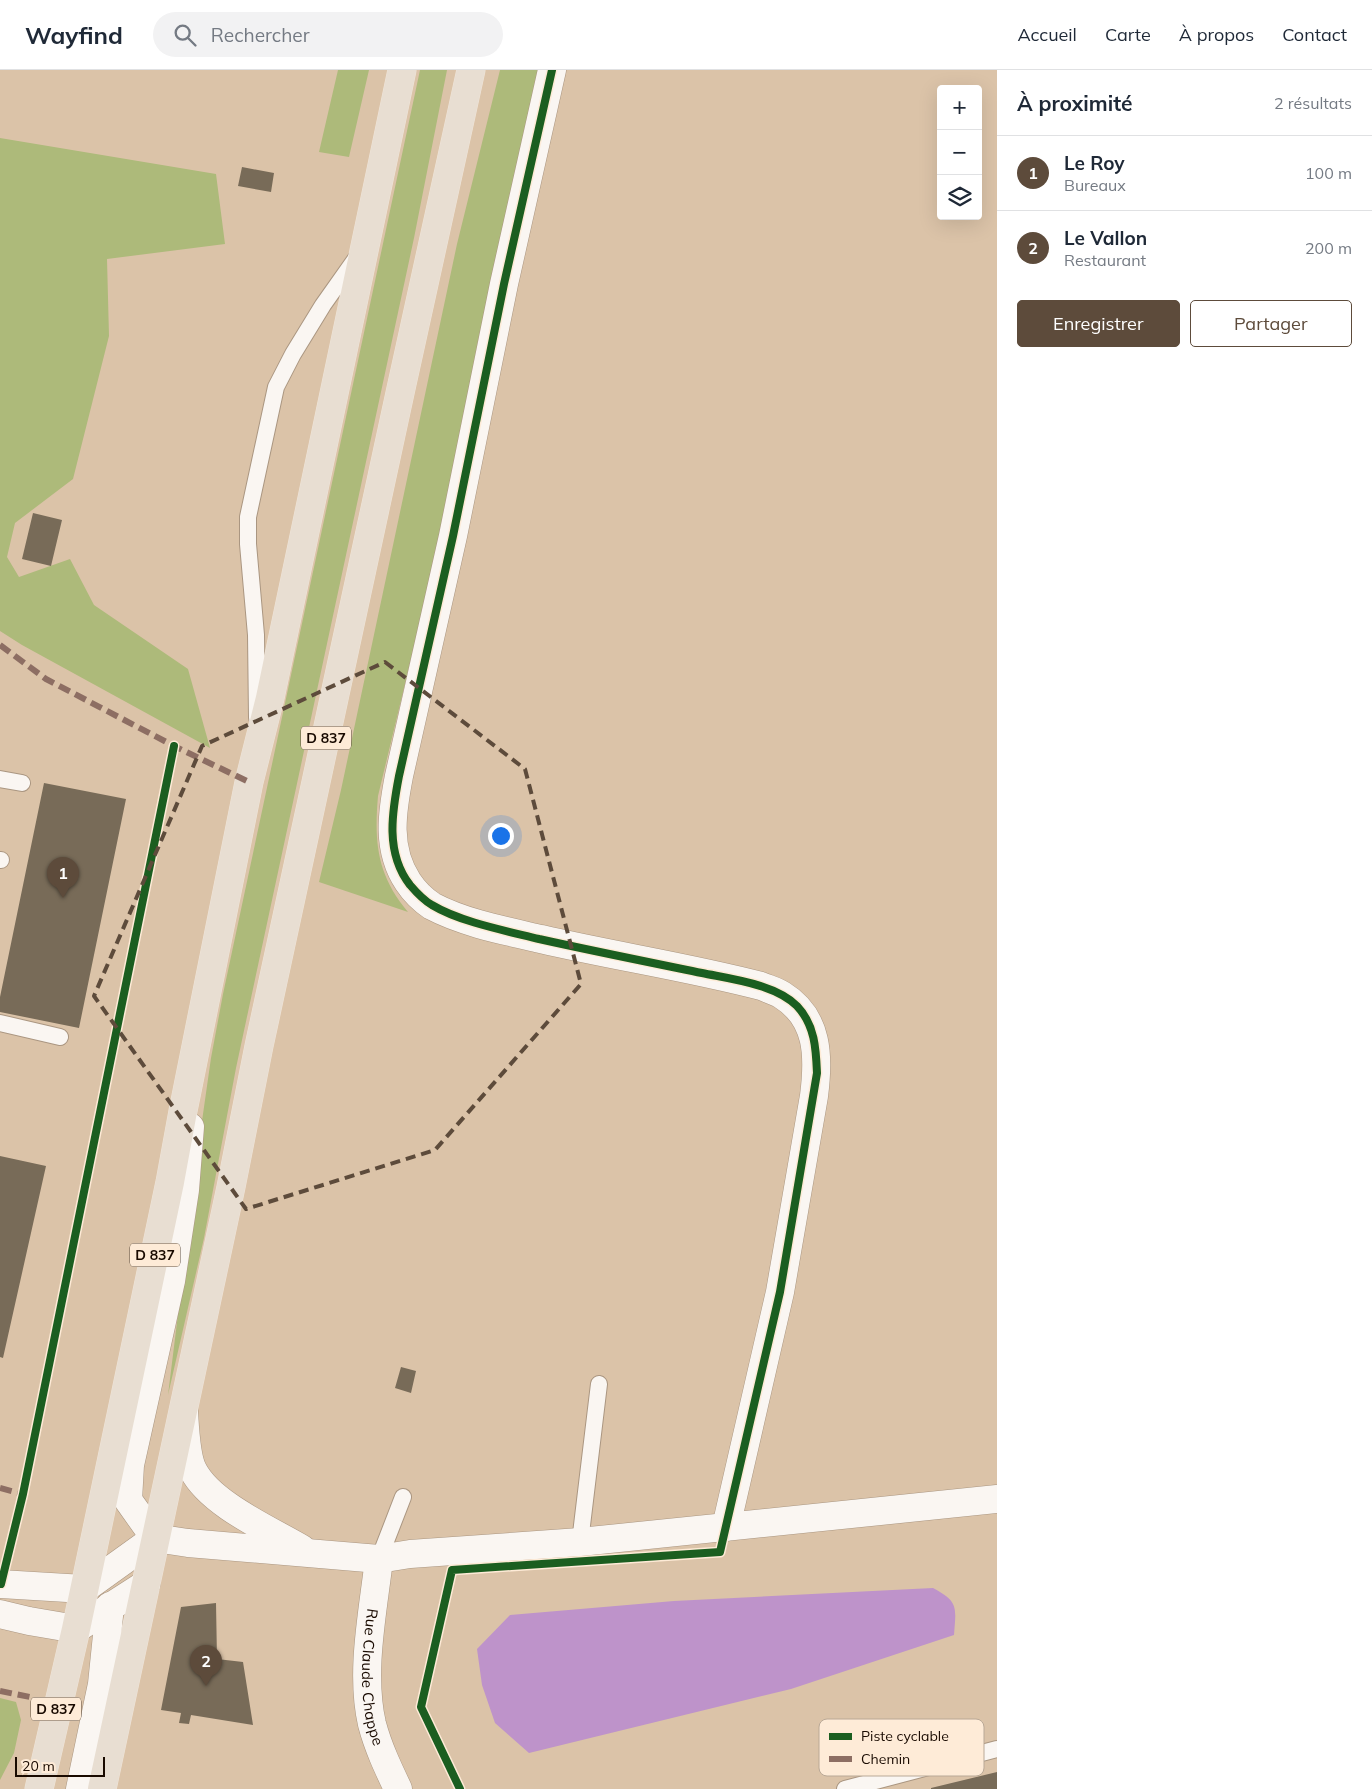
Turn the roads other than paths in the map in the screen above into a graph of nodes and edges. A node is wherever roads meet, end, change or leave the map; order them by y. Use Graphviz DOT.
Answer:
graph roads {
  1 [pos="402,70"];
  2 [pos="471,70"];
  3 [pos="552,70"];
  4 [pos="366,245"];
  5 [pos="257,752"];
  6 [pos="0,779"];
  7 [pos="22,783"];
  8 [pos="0,1023"];
  9 [pos="60,1037"];
  10 [pos="196,1048"];
  11 [pos="599,1384"];
  12 [pos="183,1406"];
  13 [pos="403,1497"];
  14 [pos="997,1499"];
  15 [pos="726,1527"];
  16 [pos="155,1538"];
  17 [pos="580,1542"];
  18 [pos="310,1553"];
  19 [pos="379,1559"];
  20 [pos="1,1584"];
  21 [pos="146,1584"];
  22 [pos="84,1589"];
  23 [pos="110,1606"];
  24 [pos="0,1614"];
  25 [pos="76,1628"];
  26 [pos="997,1749"];
  27 [pos="984,1752"];
  28 [pos="894,1776"];
  29 [pos="38,1789"];
  30 [pos="80,1789"];
  31 [pos="102,1789"];
  32 [pos="398,1789"];
  33 [pos="845,1789"];
  1 -- 4 [label="main road, D 837"];
  2 -- 12 [label="main road, D 837"];
  3 -- 15 [label="street"];
  4 -- 5 [label="main road, D 837"];
  4 -- 5 [label="lane"];
  5 -- 10 [label="main road, D 837"];
  6 -- 7 [label="lane"];
  8 -- 9 [label="lane"];
  10 -- 16 [label="street"];
  10 -- 22 [label="main road, D 837"];
  11 -- 17 [label="lane"];
  12 -- 16 [label="main road, D 837"];
  12 -- 18 [label="street"];
  13 -- 19 [label="lane"];
  14 -- 15 [label="street"];
  15 -- 17 [label="street"];
  16 -- 18 [label="street"];
  16 -- 21 [label="main road, D 837"];
  16 -- 22 [label="street"];
  17 -- 19 [label="street"];
  18 -- 19 [label="street"];
  19 -- 32 [label="street, Rue Claude Chappe"];
  20 -- 22 [label="street"];
  21 -- 23 [label="street"];
  21 -- 31 [label="main road, D 837"];
  22 -- 23 [label="street"];
  22 -- 25 [label="main road, D 837"];
  23 -- 25 [label="street"];
  23 -- 30 [label="street"];
  24 -- 25 [label="street"];
  25 -- 29 [label="main road, D 837"];
  26 -- 27 [label="lane"];
  28 -- 33 [label="lane"];
}
